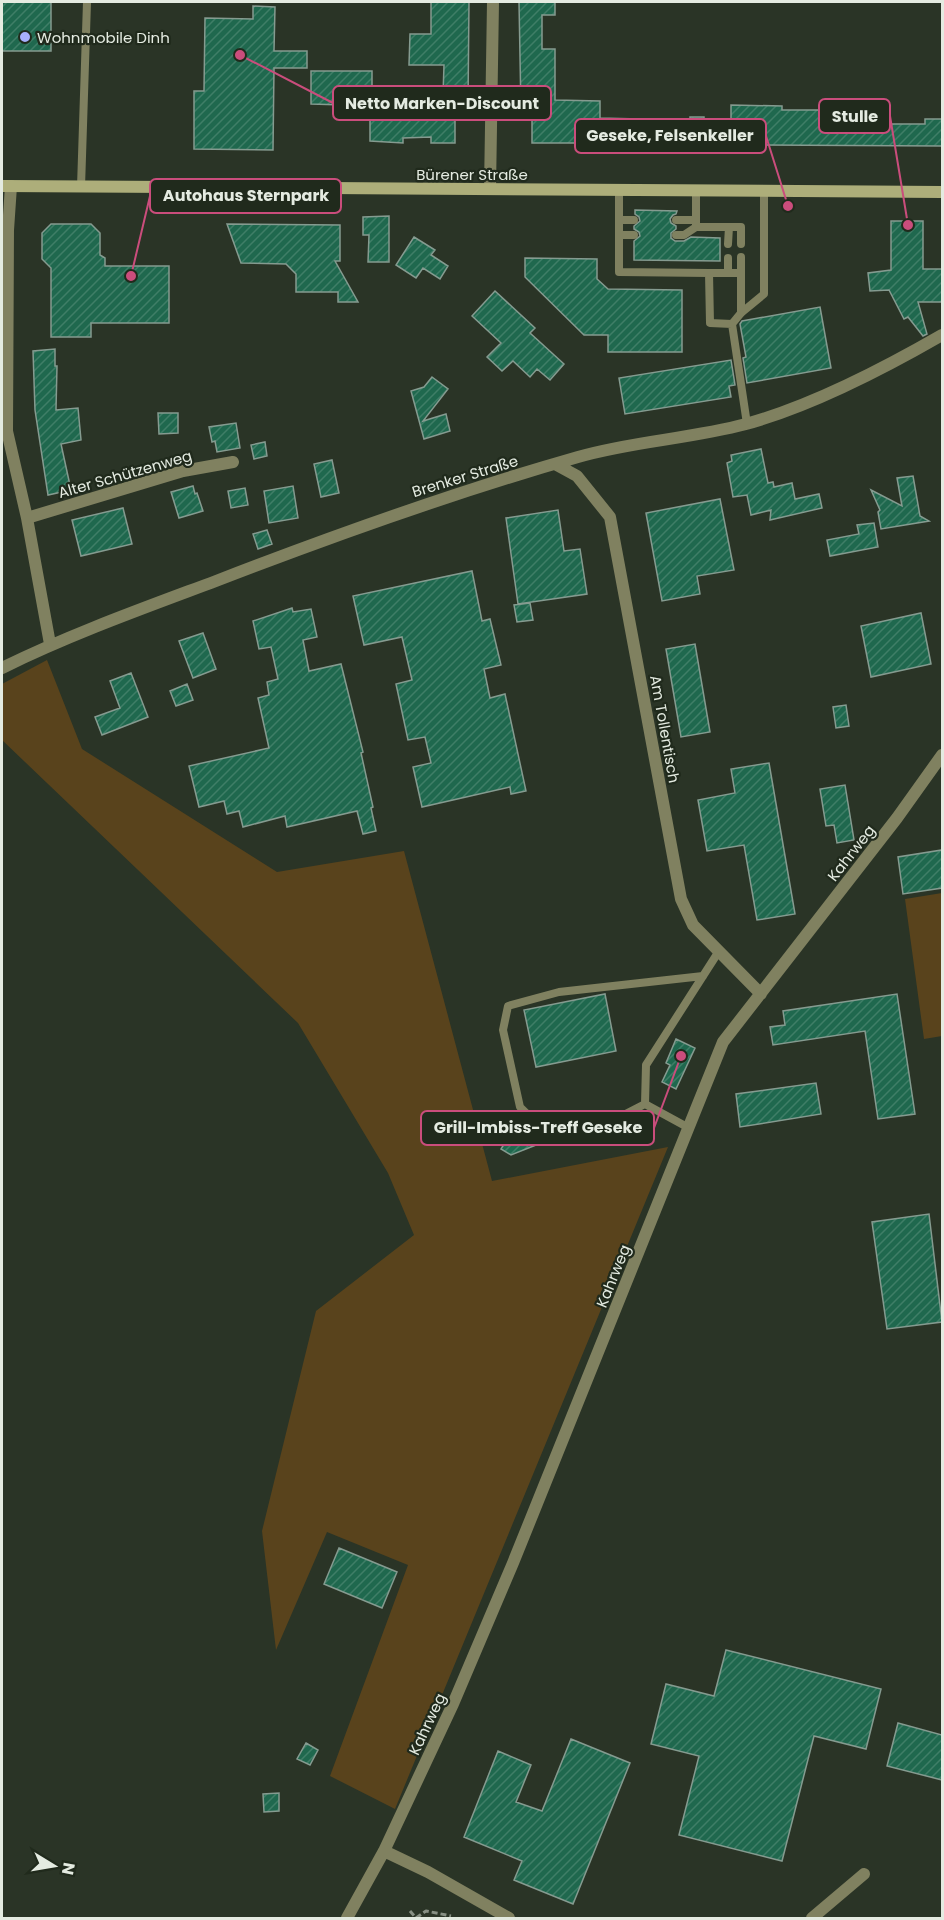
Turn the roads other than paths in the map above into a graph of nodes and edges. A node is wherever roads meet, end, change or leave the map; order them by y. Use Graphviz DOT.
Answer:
graph roads {
  1 [pos="87,2"];
  2 [pos="493,2"];
  3 [pos="6,186"];
  4 [pos="81,187"];
  5 [pos="490,189"];
  6 [pos="619,190"];
  7 [pos="696,190"];
  8 [pos="764,192"];
  9 [pos="942,192"];
  10 [pos="619,220"];
  11 [pos="634,220"];
  12 [pos="676,220"];
  13 [pos="696,223"];
  14 [pos="729,227"];
  15 [pos="619,235"];
  16 [pos="634,235"];
  17 [pos="676,235"];
  18 [pos="728,244"];
  19 [pos="741,244"];
  20 [pos="728,258"];
  21 [pos="741,258"];
  22 [pos="709,273"];
  23 [pos="728,273"];
  24 [pos="741,273"];
  25 [pos="741,313"];
  26 [pos="732,324"];
  27 [pos="942,335"];
  28 [pos="747,424"];
  29 [pos="233,462"];
  30 [pos="555,464"];
  31 [pos="27,518"];
  32 [pos="50,644"];
  33 [pos="2,668"];
  34 [pos="942,755"];
  35 [pos="719,951"];
  36 [pos="703,976"];
  37 [pos="761,994"];
  38 [pos="645,1104"];
  39 [pos="689,1128"];
  40 [pos="384,1851"];
  41 [pos="864,1874"];
  42 [pos="347,1918"];
  43 [pos="509,1918"];
  44 [pos="812,1918"];
  1 -- 4 [label="lane"];
  2 -- 5 [label="street"];
  3 -- 4 [label="main road, Bürener Straße"];
  3 -- 31 [label="street"];
  4 -- 5 [label="main road, Bürener Straße"];
  5 -- 6 [label="main road, Bürener Straße"];
  6 -- 7 [label="main road, Bürener Straße"];
  6 -- 10 [label="lane"];
  7 -- 8 [label="main road, Bürener Straße"];
  7 -- 13 [label="lane"];
  8 -- 9 [label="main road, Bürener Straße"];
  8 -- 25 [label="lane"];
  10 -- 11 [label="lane"];
  10 -- 15 [label="lane"];
  12 -- 13 [label="lane"];
  13 -- 14 [label="lane"];
  13 -- 17 [label="lane"];
  14 -- 18 [label="lane"];
  14 -- 19 [label="lane"];
  15 -- 16 [label="lane"];
  15 -- 22 [label="lane"];
  20 -- 23 [label="lane"];
  21 -- 24 [label="lane"];
  22 -- 23 [label="lane"];
  22 -- 26 [label="lane"];
  23 -- 24 [label="lane"];
  24 -- 25 [label="lane"];
  25 -- 26 [label="lane"];
  26 -- 28 [label="lane"];
  27 -- 28 [label="street, Brenker Straße"];
  28 -- 30 [label="street, Brenker Straße"];
  29 -- 31 [label="street, Alter Schützenweg"];
  30 -- 32 [label="street, Brenker Straße"];
  30 -- 35 [label="street, Am Tollentisch"];
  31 -- 32 [label="street"];
  32 -- 33 [label="street, Brenker Straße"];
  34 -- 37 [label="street, Kahrweg"];
  35 -- 36 [label="lane"];
  35 -- 37 [label="street, Am Tollentisch"];
  36 -- 38 [label="lane"];
  36 -- 38 [label="lane"];
  37 -- 39 [label="street, Kahrweg"];
  38 -- 39 [label="lane"];
  39 -- 40 [label="street, Kahrweg"];
  40 -- 42 [label="street, Kahrweg"];
  40 -- 43 [label="street"];
  41 -- 44 [label="street"];
}
